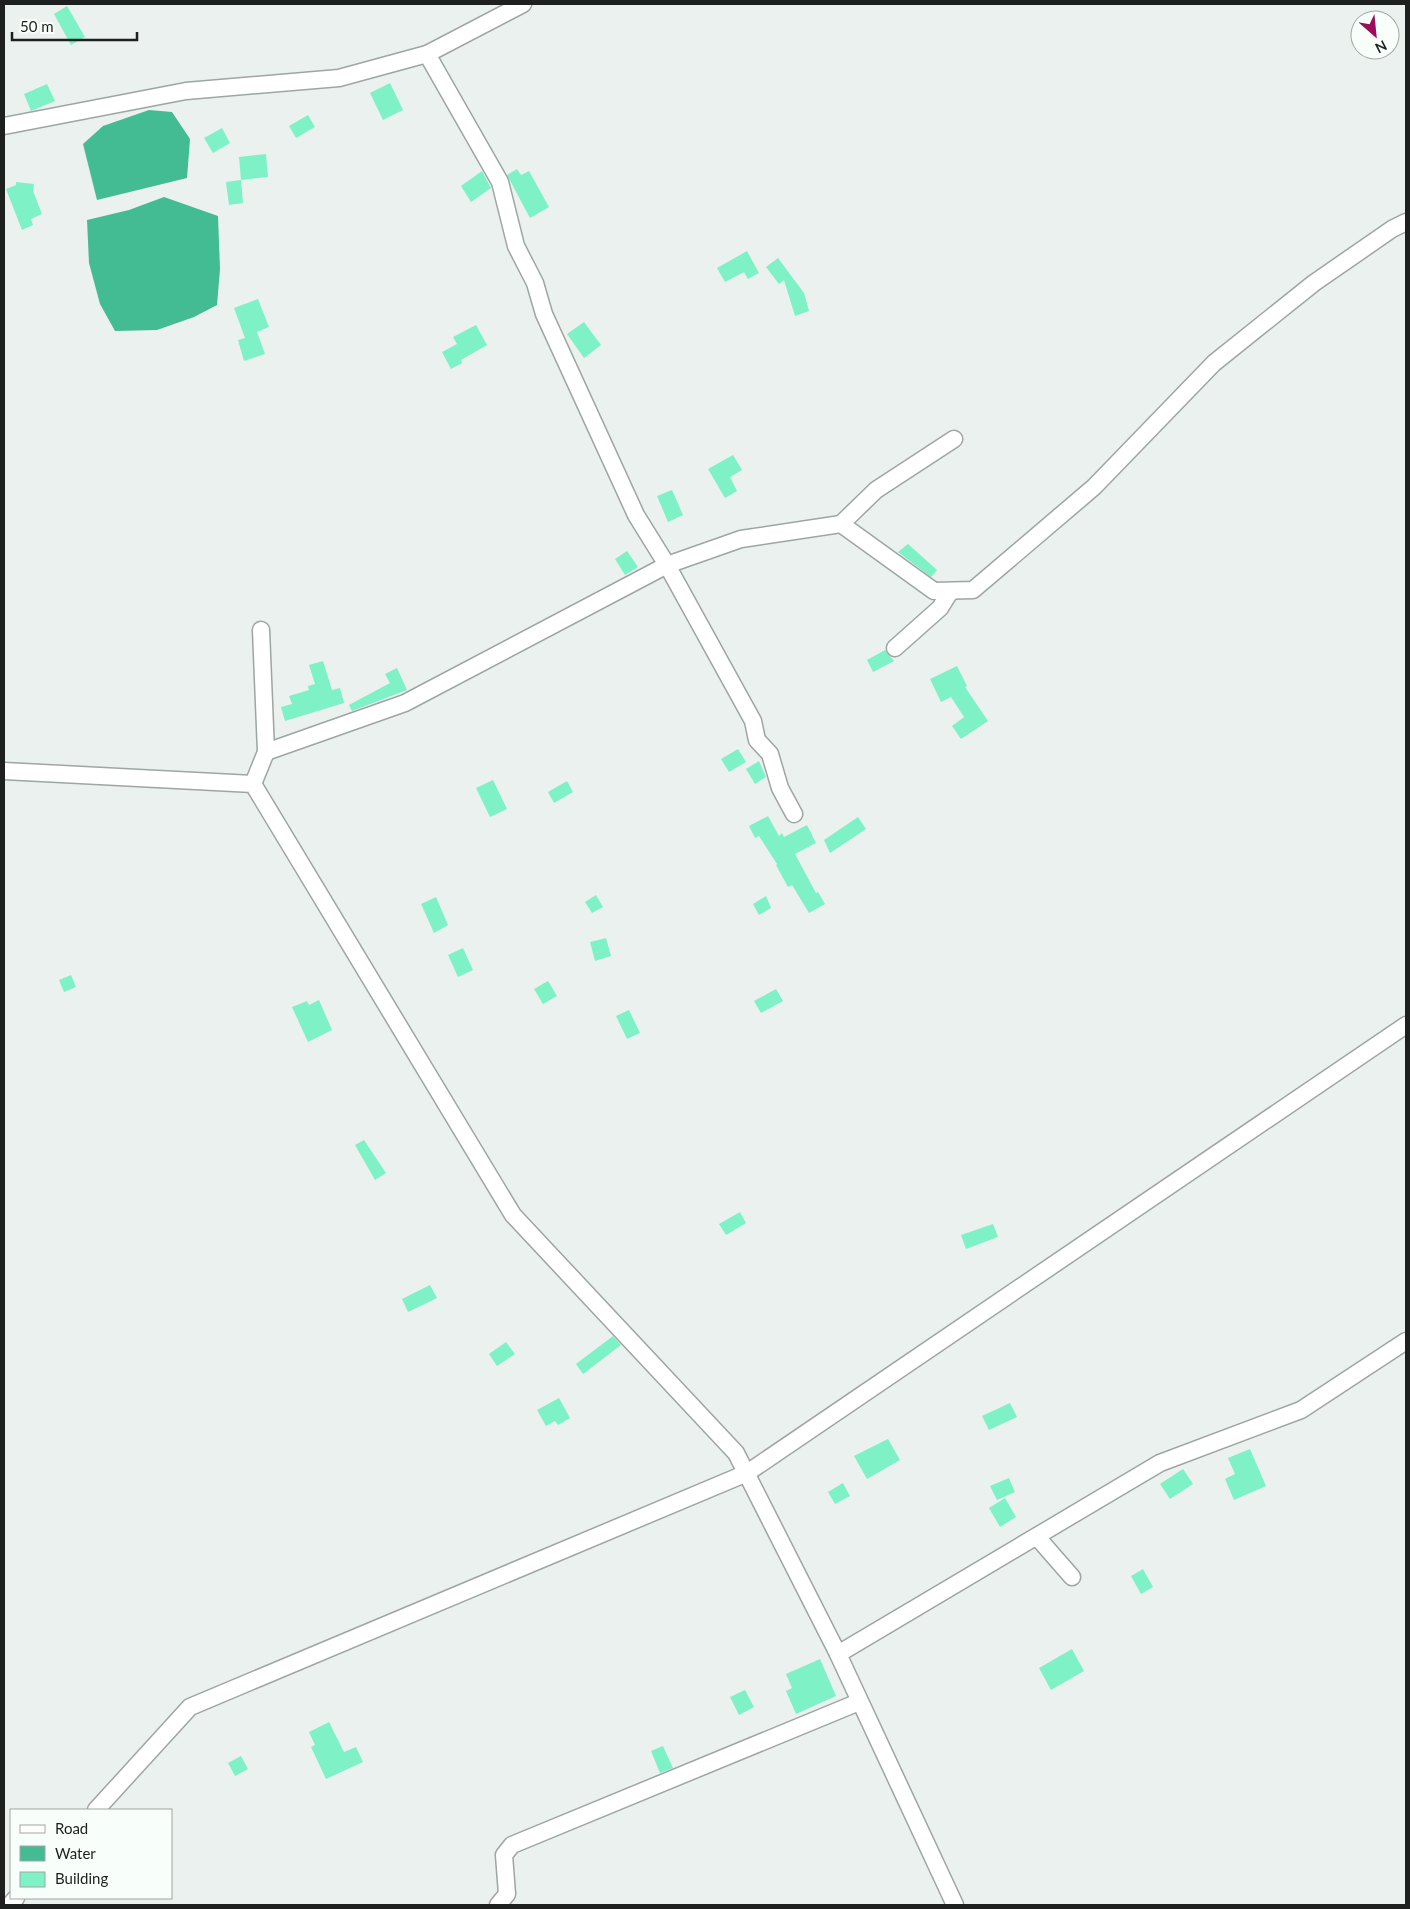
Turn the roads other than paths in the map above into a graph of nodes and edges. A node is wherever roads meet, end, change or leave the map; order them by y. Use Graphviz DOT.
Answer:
graph roads {
  1 [pos="523,4"];
  2 [pos="427,54"];
  3 [pos="4,126"];
  4 [pos="1406,222"];
  5 [pos="954,439"];
  6 [pos="841,524"];
  7 [pos="666,565"];
  8 [pos="950,592"];
  9 [pos="261,630"];
  10 [pos="895,648"];
  11 [pos="266,752"];
  12 [pos="4,771"];
  13 [pos="253,784"];
  14 [pos="794,814"];
  15 [pos="1406,1025"];
  16 [pos="1406,1341"];
  17 [pos="747,1473"];
  18 [pos="1037,1536"];
  19 [pos="1072,1577"];
  20 [pos="838,1654"];
  21 [pos="859,1702"];
  22 [pos="97,1809"];
  23 [pos="498,1905"];
  24 [pos="955,1905"];
  1 -- 2 [label="street"];
  2 -- 3 [label="street"];
  2 -- 7 [label="street"];
  4 -- 8 [label="street"];
  5 -- 6 [label="street"];
  6 -- 7 [label="street"];
  6 -- 8 [label="street"];
  7 -- 11 [label="street"];
  7 -- 14 [label="street"];
  8 -- 10 [label="street"];
  9 -- 11 [label="street"];
  11 -- 13 [label="street"];
  12 -- 13 [label="street"];
  13 -- 17 [label="street"];
  15 -- 17 [label="street"];
  16 -- 18 [label="street"];
  17 -- 20 [label="street"];
  17 -- 22 [label="street"];
  18 -- 19 [label="street"];
  18 -- 20 [label="street"];
  20 -- 21 [label="street"];
  21 -- 23 [label="street"];
  21 -- 24 [label="street"];
}
